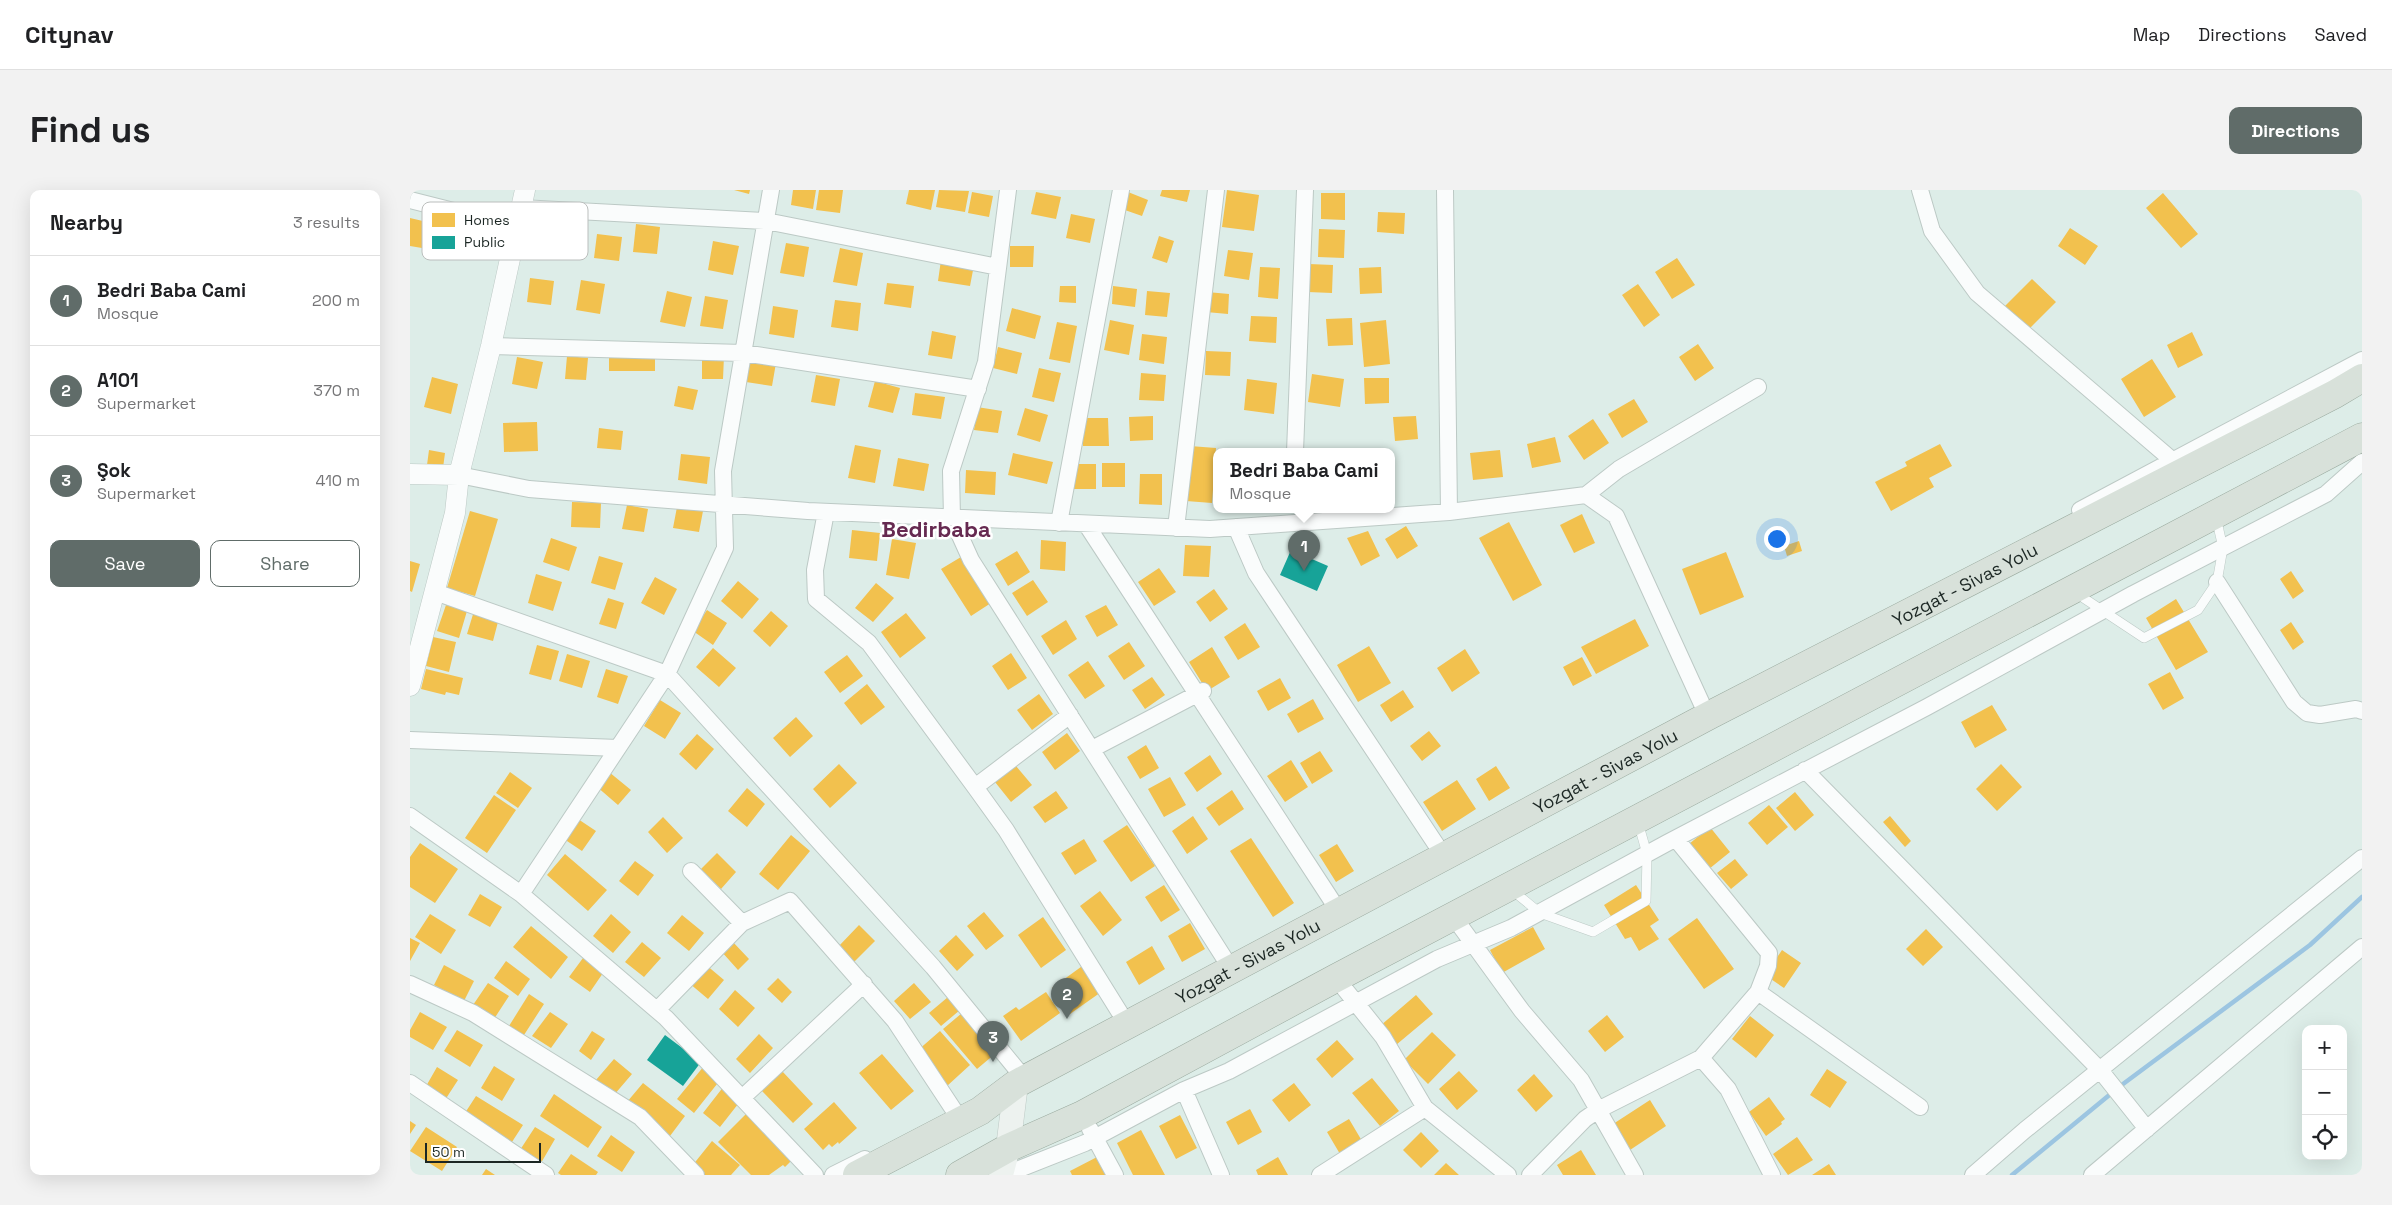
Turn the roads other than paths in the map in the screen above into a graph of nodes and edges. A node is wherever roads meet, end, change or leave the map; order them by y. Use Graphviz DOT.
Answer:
graph roads {
  1 [pos="771,190"];
  2 [pos="1008,190"];
  3 [pos="1121,190"];
  4 [pos="1216,190"];
  5 [pos="1305,190"];
  6 [pos="1445,190"];
  7 [pos="1920,190"];
  8 [pos="410,200"];
  9 [pos="438,202"];
  10 [pos="588,212"];
  11 [pos="766,221"];
  12 [pos="510,260"];
  13 [pos="998,267"];
  14 [pos="491,346"];
  15 [pos="743,352"];
  16 [pos="2362,360"];
  17 [pos="2362,378"];
  18 [pos="1758,387"];
  19 [pos="978,389"];
  20 [pos="2362,437"];
  21 [pos="1295,448"];
  22 [pos="2172,460"];
  23 [pos="2362,462"];
  24 [pos="410,474"];
  25 [pos="459,475"];
  26 [pos="1586,495"];
  27 [pos="725,505"];
  28 [pos="826,512"];
  29 [pos="1449,512"];
  30 [pos="2216,514"];
  31 [pos="1292,517"];
  32 [pos="952,518"];
  33 [pos="1059,522"];
  34 [pos="1086,524"];
  35 [pos="1236,527"];
  36 [pos="1176,528"];
  37 [pos="2223,548"];
  38 [pos="2217,582"];
  39 [pos="2072,590"];
  40 [pos="435,592"];
  41 [pos="2101,611"];
  42 [pos="667,674"];
  43 [pos="410,686"];
  44 [pos="1200,692"];
  45 [pos="2362,710"];
  46 [pos="1706,713"];
  47 [pos="1070,715"];
  48 [pos="410,740"];
  49 [pos="618,748"];
  50 [pos="1092,749"];
  51 [pos="1805,770"];
  52 [pos="975,788"];
  53 [pos="410,816"];
  54 [pos="1637,819"];
  55 [pos="1676,839"];
  56 [pos="1441,852"];
  57 [pos="1647,854"];
  58 [pos="2362,858"];
  59 [pos="692,871"];
  60 [pos="1508,887"];
  61 [pos="521,894"];
  62 [pos="1336,907"];
  63 [pos="1540,913"];
  64 [pos="1453,916"];
  65 [pos="742,923"];
  66 [pos="1473,944"];
  67 [pos="2362,947"];
  68 [pos="1228,964"];
  69 [pos="1336,978"];
  70 [pos="410,984"];
  71 [pos="864,984"];
  72 [pos="1758,992"];
  73 [pos="1356,1003"];
  74 [pos="657,1010"];
  75 [pos="1125,1021"];
  76 [pos="1700,1058"];
  77 [pos="2100,1070"];
  78 [pos="1020,1080"];
  79 [pos="410,1083"];
  80 [pos="1184,1090"];
  81 [pos="742,1098"];
  82 [pos="1920,1107"];
  83 [pos="1425,1108"];
  84 [pos="1598,1110"];
  85 [pos="958,1116"];
  86 [pos="2142,1123"];
  87 [pos="1088,1126"];
  88 [pos="1008,1148"];
  89 [pos="546,1175"];
  90 [pos="696,1175"];
  91 [pos="816,1175"];
  92 [pos="834,1175"];
  93 [pos="857,1175"];
  94 [pos="960,1175"];
  95 [pos="1003,1175"];
  96 [pos="1116,1175"];
  97 [pos="1222,1175"];
  98 [pos="1320,1175"];
  99 [pos="1508,1175"];
  100 [pos="1530,1175"];
  101 [pos="1635,1175"];
  102 [pos="1772,1175"];
  103 [pos="1973,1175"];
  104 [pos="2092,1175"];
  1 -- 11 [label="street"];
  2 -- 13 [label="street"];
  3 -- 33 [label="street"];
  4 -- 36 [label="street"];
  5 -- 21 [label="street"];
  6 -- 29 [label="street"];
  7 -- 22 [label="street"];
  8 -- 9 [label="street"];
  10 -- 11 [label="street"];
  11 -- 13 [label="street"];
  11 -- 15 [label="street"];
  12 -- 14 [label="street"];
  13 -- 19 [label="street"];
  14 -- 15 [label="street"];
  14 -- 25 [label="street"];
  15 -- 19 [label="street"];
  15 -- 27 [label="street"];
  16 -- 22 [label="street"];
  17 -- 78 [label="highway, Yozgat - Sivas Yolu"];
  18 -- 26 [label="street"];
  19 -- 32 [label="street"];
  20 -- 30 [label="highway"];
  22 -- 46 [label="street"];
  23 -- 37 [label="street"];
  24 -- 25 [label="street"];
  25 -- 27 [label="street"];
  25 -- 40 [label="street"];
  26 -- 29 [label="street"];
  26 -- 46 [label="street"];
  27 -- 28 [label="street"];
  27 -- 42 [label="street"];
  28 -- 32 [label="street"];
  28 -- 52 [label="street"];
  29 -- 31 [label="street"];
  30 -- 37 [label="lane"];
  30 -- 39 [label="highway"];
  31 -- 35 [label="street"];
  32 -- 33 [label="street"];
  32 -- 47 [label="street"];
  33 -- 34 [label="street"];
  34 -- 36 [label="street"];
  34 -- 44 [label="street"];
  35 -- 36 [label="street"];
  35 -- 56 [label="street"];
  37 -- 38 [label="lane"];
  37 -- 41 [label="street"];
  38 -- 41 [label="lane"];
  38 -- 45 [label="street"];
  39 -- 41 [label="lane"];
  39 -- 54 [label="highway"];
  40 -- 42 [label="street"];
  40 -- 43 [label="street"];
  41 -- 51 [label="street"];
  42 -- 49 [label="street"];
  42 -- 78 [label="street"];
  44 -- 50 [label="street"];
  44 -- 62 [label="street"];
  46 -- 56 [label="street"];
  47 -- 50 [label="street"];
  47 -- 52 [label="street"];
  48 -- 49 [label="street"];
  49 -- 61 [label="street"];
  50 -- 68 [label="street"];
  51 -- 55 [label="street"];
  51 -- 77 [label="street"];
  52 -- 75 [label="street"];
  53 -- 61 [label="street"];
  54 -- 57 [label="lane"];
  54 -- 60 [label="highway"];
  55 -- 57 [label="street"];
  55 -- 72 [label="street"];
  56 -- 62 [label="street"];
  57 -- 63 [label="street"];
  57 -- 63 [label="lane"];
  58 -- 77 [label="street"];
  59 -- 65 [label="street"];
  60 -- 63 [label="lane"];
  60 -- 64 [label="highway"];
  61 -- 74 [label="street"];
  62 -- 68 [label="street"];
  63 -- 66 [label="street"];
  64 -- 66 [label="street"];
  64 -- 69 [label="highway"];
  65 -- 71 [label="street"];
  65 -- 74 [label="street"];
  66 -- 73 [label="street"];
  66 -- 84 [label="street"];
  67 -- 86 [label="street"];
  68 -- 75 [label="street"];
  69 -- 73 [label="street"];
  69 -- 87 [label="highway"];
  70 -- 90 [label="street"];
  71 -- 81 [label="street"];
  71 -- 85 [label="street"];
  72 -- 76 [label="street"];
  72 -- 82 [label="street"];
  73 -- 80 [label="street"];
  73 -- 83 [label="street"];
  74 -- 81 [label="street"];
  75 -- 78 [label="street"];
  76 -- 84 [label="street"];
  76 -- 102 [label="street"];
  77 -- 86 [label="street"];
  77 -- 103 [label="street"];
  78 -- 85 [label="highway, Yozgat - Sivas Yolu"];
  78 -- 88 [label="main road"];
  79 -- 89 [label="street"];
  80 -- 87 [label="street"];
  80 -- 97 [label="street"];
  81 -- 91 [label="street"];
  83 -- 98 [label="street"];
  83 -- 99 [label="street"];
  84 -- 100 [label="street"];
  84 -- 101 [label="street"];
  85 -- 92 [label="street"];
  85 -- 93 [label="highway, Yozgat - Sivas Yolu"];
  86 -- 104 [label="street"];
  87 -- 88 [label="highway"];
  87 -- 95 [label="street"];
  87 -- 96 [label="street"];
  88 -- 94 [label="highway"];
  88 -- 95 [label="main road"];
}
